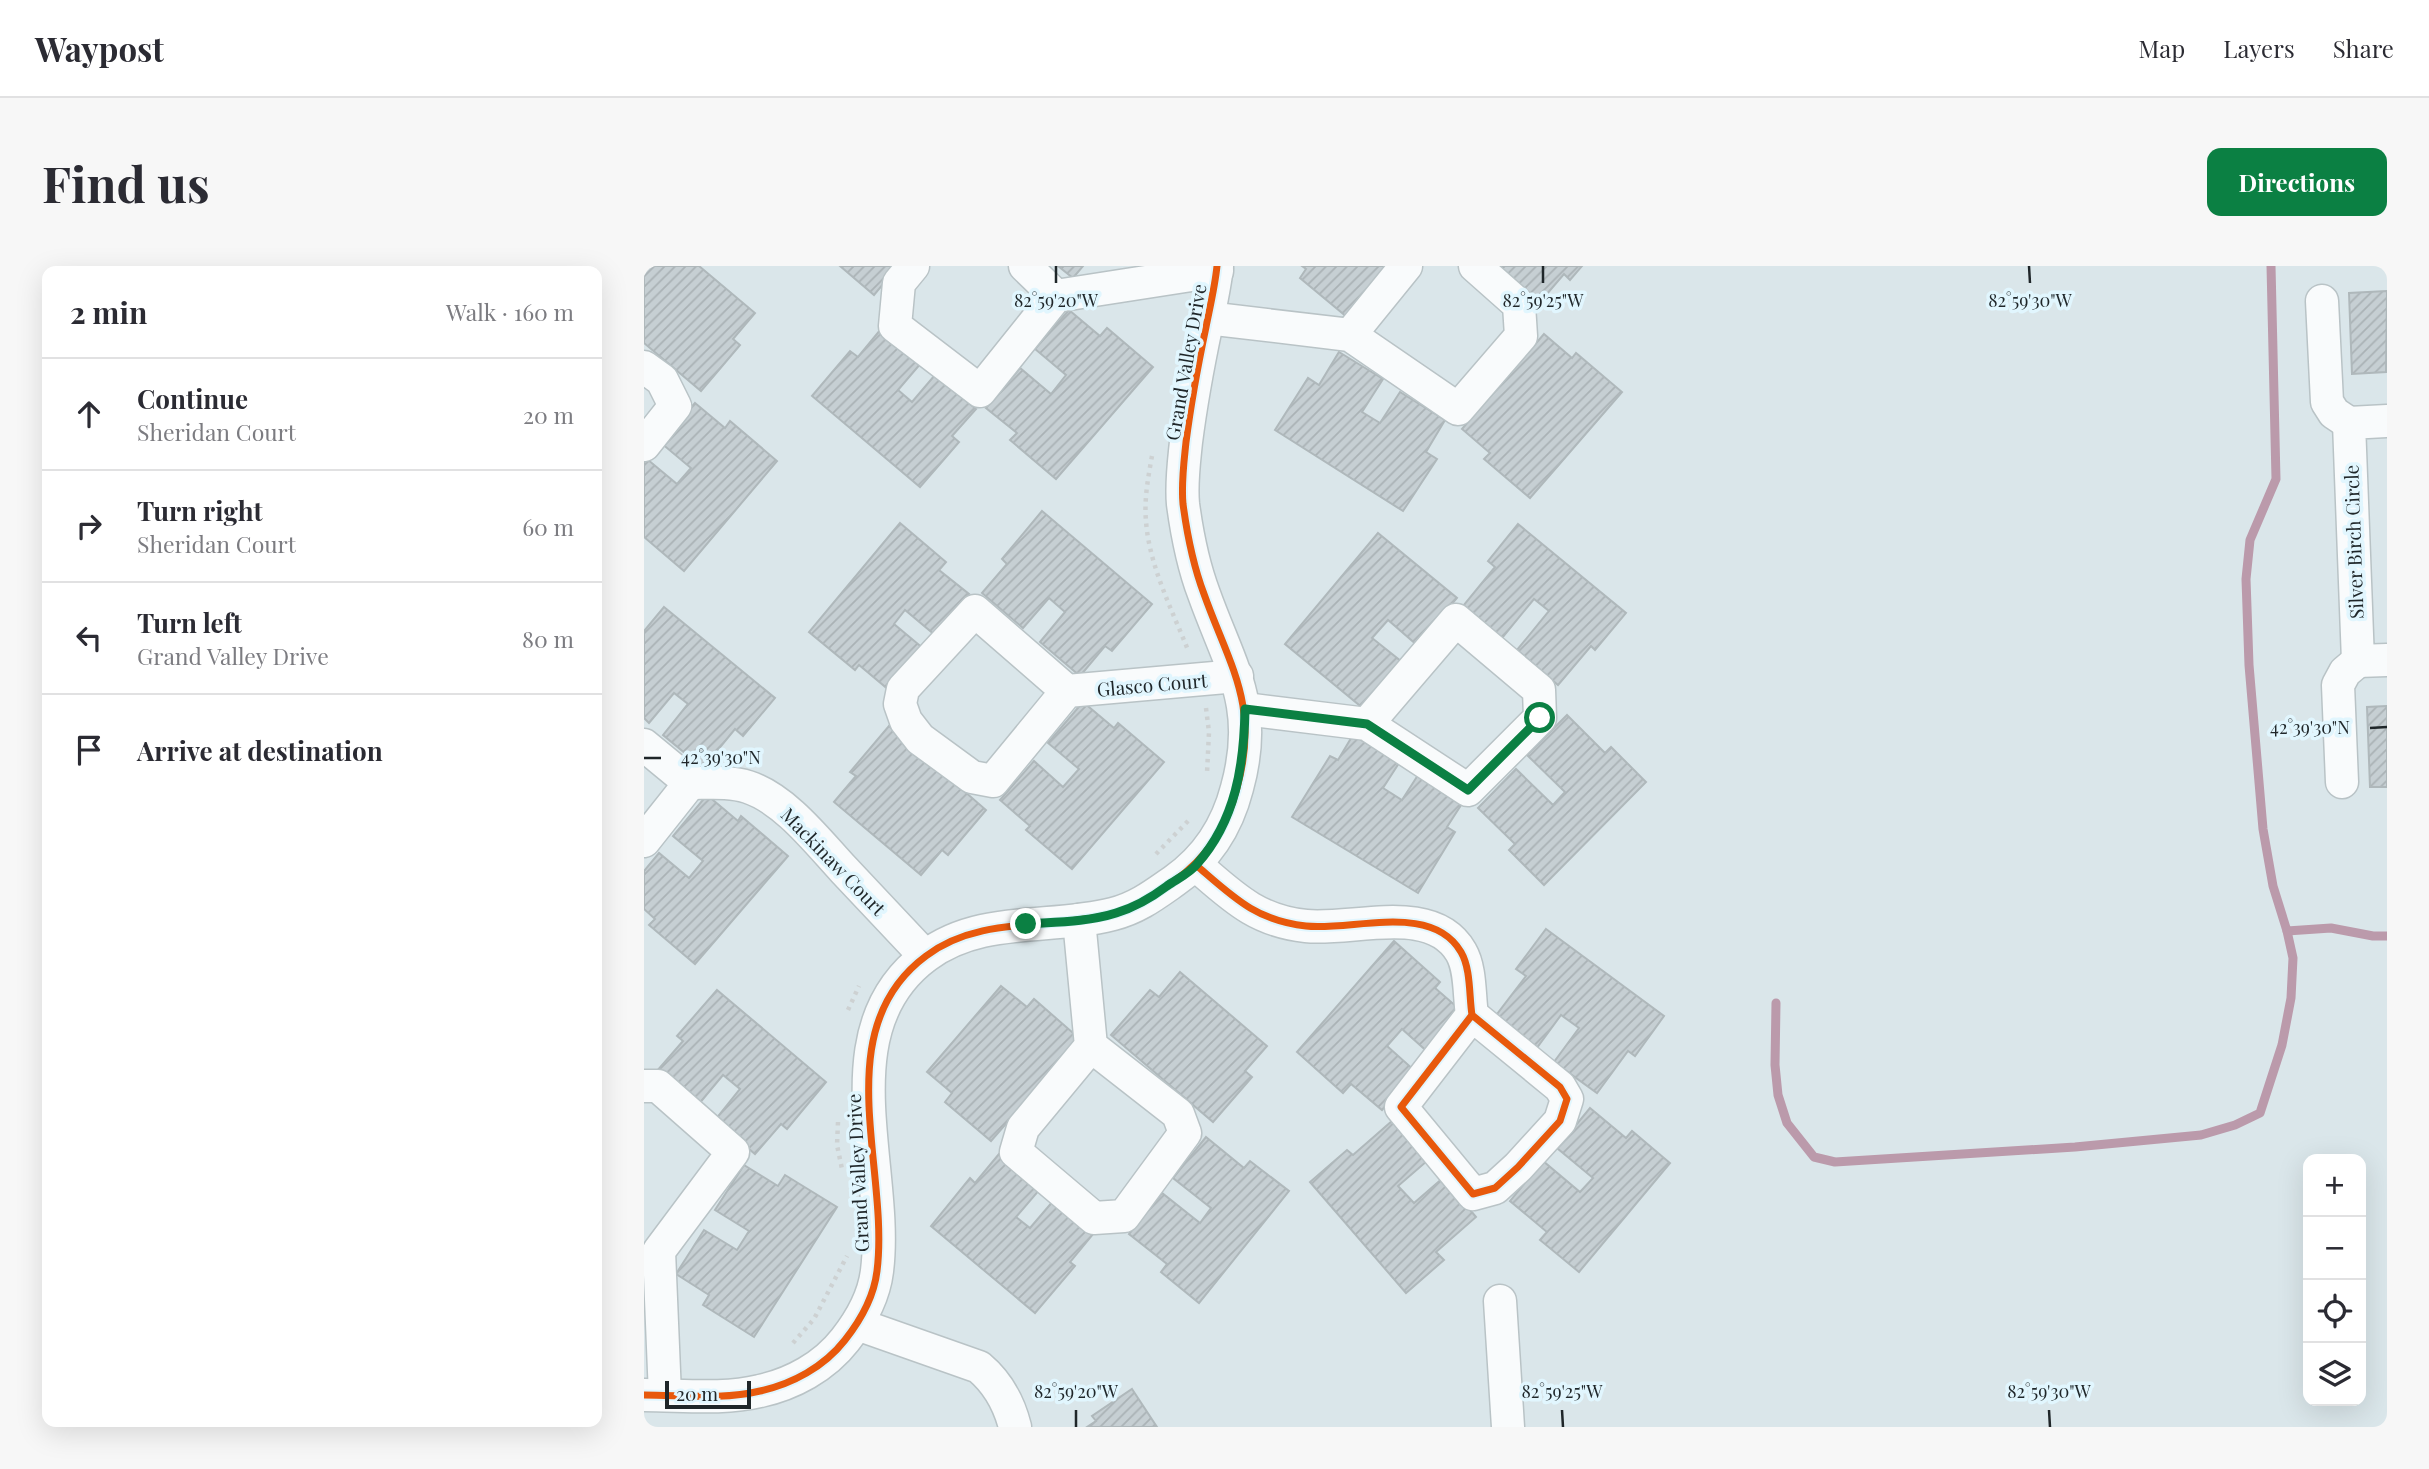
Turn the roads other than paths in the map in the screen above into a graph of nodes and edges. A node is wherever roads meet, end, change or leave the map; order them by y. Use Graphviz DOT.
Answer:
graph roads {
  1 [pos="913,266"];
  2 [pos="1025,266"];
  3 [pos="1406,266"];
  4 [pos="1475,266"];
  5 [pos="1217,269"];
  6 [pos="1056,296"];
  7 [pos="2322,301"];
  8 [pos="1207,318"];
  9 [pos="1350,335"];
  10 [pos="644,367"];
  11 [pos="2387,421"];
  12 [pos="2349,423"];
  13 [pos="644,444"];
  14 [pos="2372,660"];
  15 [pos="1237,676"];
  16 [pos="1067,691"];
  17 [pos="1245,709"];
  18 [pos="1367,724"];
  19 [pos="644,746"];
  20 [pos="2342,782"];
  21 [pos="690,783"];
  22 [pos="644,841"];
  23 [pos="1196,865"];
  24 [pos="1079,920"];
  25 [pos="925,956"];
  26 [pos="1472,1015"];
  27 [pos="1091,1046"];
  28 [pos="644,1086"];
  29 [pos="652,1245"];
  30 [pos="1500,1301"];
  31 [pos="857,1324"];
  32 [pos="654,1395"];
  33 [pos="1015,1427"];
  34 [pos="1508,1427"];
  1 -- 6 [label="street"];
  2 -- 6 [label="street"];
  3 -- 9 [label="street"];
  4 -- 9 [label="street"];
  5 -- 6 [label="street"];
  5 -- 8 [label="street, Grand Valley Drive"];
  7 -- 12 [label="street"];
  8 -- 9 [label="street"];
  8 -- 15 [label="street, Grand Valley Drive"];
  10 -- 13 [label="street"];
  11 -- 12 [label="street"];
  12 -- 14 [label="street, Silver Birch Circle"];
  14 -- 20 [label="street, Silver Birch Circle"];
  15 -- 16 [label="street, Glasco Court"];
  15 -- 17 [label="street, Grand Valley Drive"];
  16 -- 16 [label="street"];
  17 -- 18 [label="street"];
  17 -- 23 [label="street, Grand Valley Drive"];
  18 -- 18 [label="street"];
  19 -- 21 [label="street"];
  21 -- 22 [label="street"];
  21 -- 25 [label="street, Mackinaw Court"];
  23 -- 24 [label="street, Grand Valley Drive"];
  23 -- 26 [label="street"];
  24 -- 25 [label="street, Grand Valley Drive"];
  24 -- 27 [label="street"];
  25 -- 31 [label="street, Grand Valley Drive"];
  26 -- 26 [label="street"];
  27 -- 27 [label="street"];
  28 -- 29 [label="street"];
  29 -- 32 [label="street"];
  30 -- 34 [label="street"];
  31 -- 32 [label="street, Grand Valley Drive"];
  31 -- 33 [label="street"];
}
